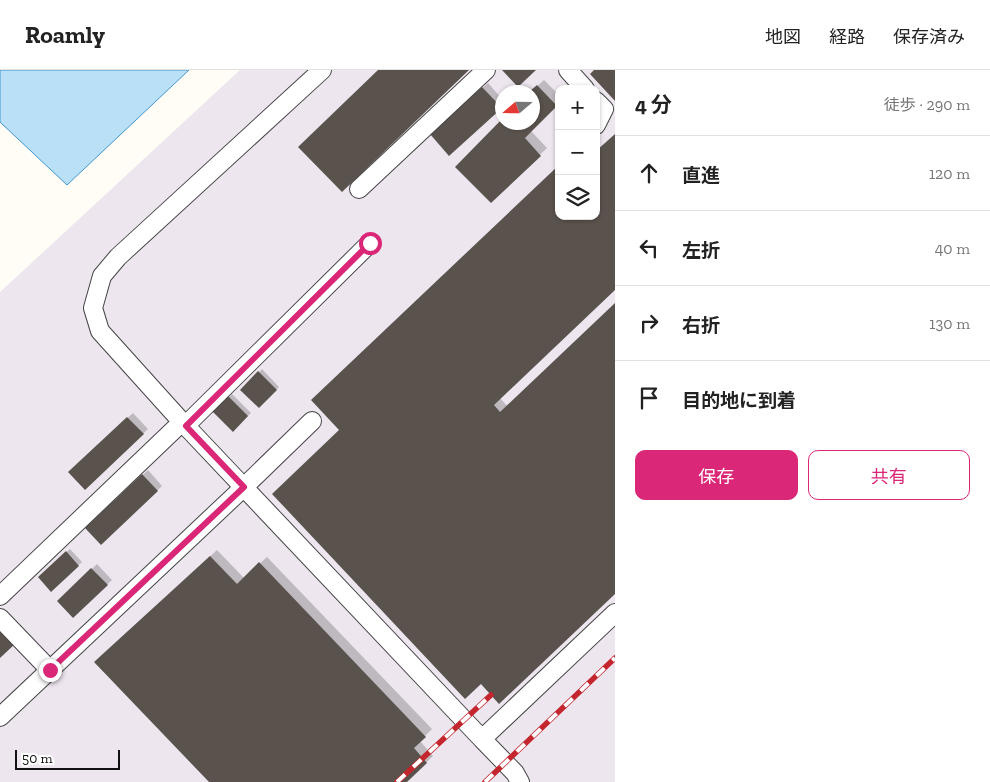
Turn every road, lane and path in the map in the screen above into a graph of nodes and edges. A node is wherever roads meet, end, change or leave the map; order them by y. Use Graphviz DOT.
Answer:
graph roads {
  1 [pos="322,70"];
  2 [pos="486,70"];
  3 [pos="568,70"];
  4 [pos="581,85"];
  5 [pos="600,105"];
  6 [pos="600,117"];
  7 [pos="359,189"];
  8 [pos="370,243"];
  9 [pos="312,421"];
  10 [pos="184,424"];
  11 [pos="244,487"];
  12 [pos="0,596"];
  13 [pos="615,613"];
  14 [pos="0,618"];
  15 [pos="50,670"];
  16 [pos="0,717"];
  17 [pos="482,739"];
  18 [pos="520,782"];
  1 -- 10 [label="street"];
  2 -- 7 [label="street"];
  3 -- 4 [label="street"];
  5 -- 6 [label="street"];
  8 -- 10 [label="street"];
  9 -- 11 [label="street"];
  10 -- 11 [label="street"];
  10 -- 12 [label="street"];
  11 -- 15 [label="street"];
  11 -- 17 [label="street"];
  13 -- 17 [label="street"];
  14 -- 15 [label="street"];
  15 -- 16 [label="street"];
  17 -- 18 [label="street"];
}
